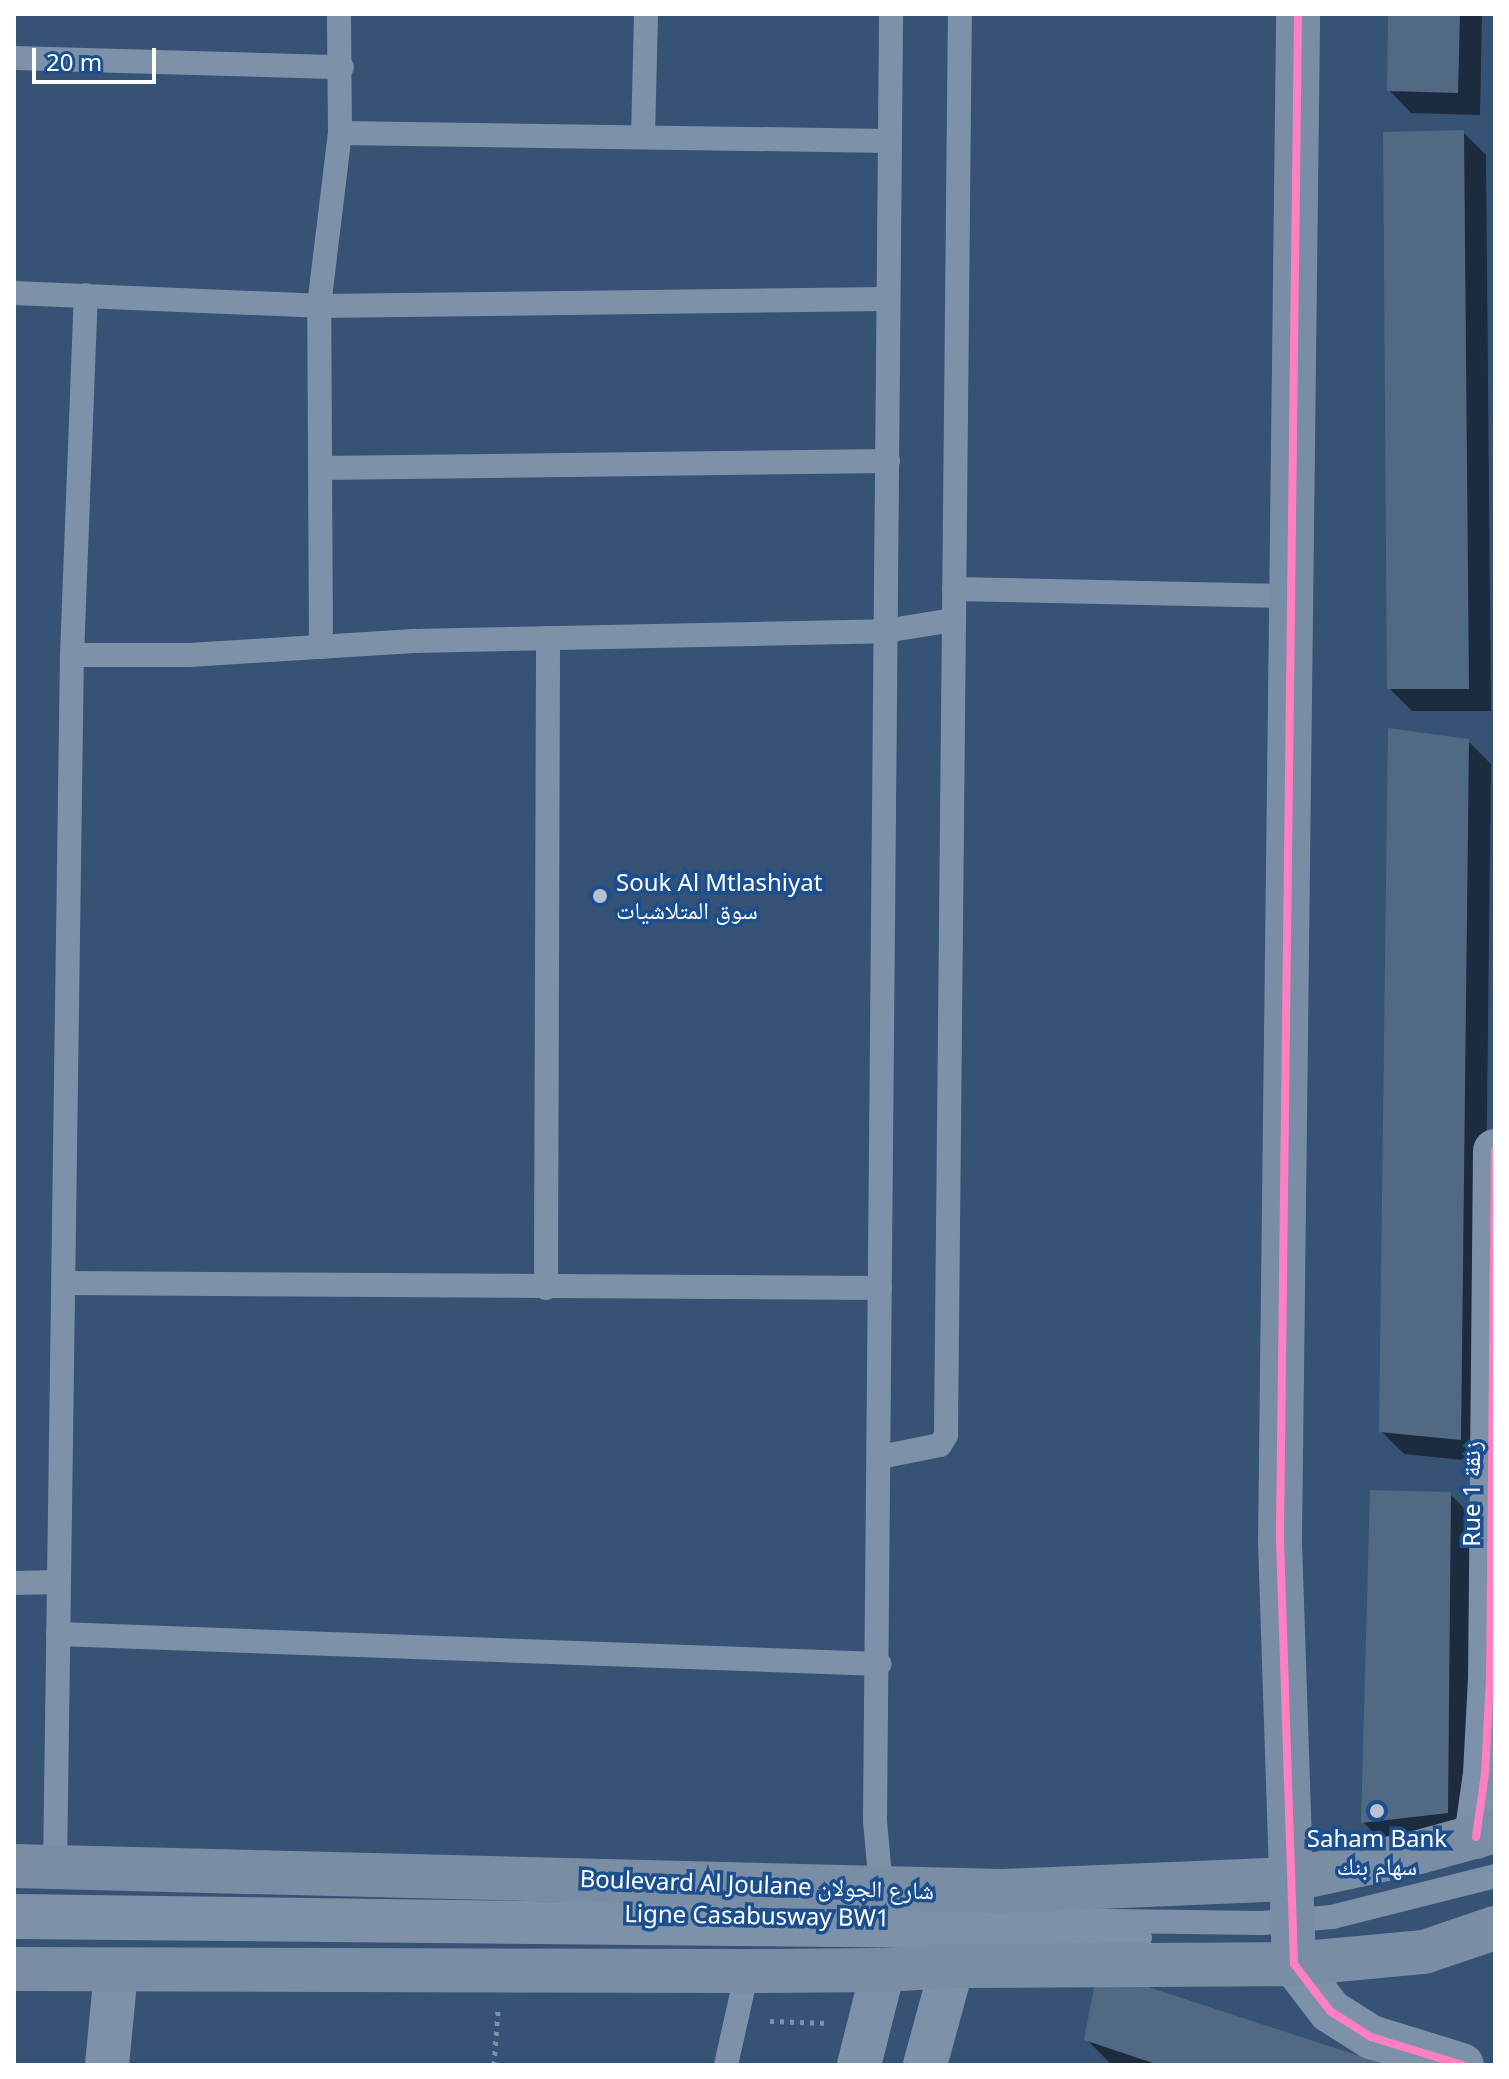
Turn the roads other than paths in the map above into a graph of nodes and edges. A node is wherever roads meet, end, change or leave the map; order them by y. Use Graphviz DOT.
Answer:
graph roads {
  1 [pos="339,14"];
  2 [pos="646,14"];
  3 [pos="891,14"];
  4 [pos="960,14"];
  5 [pos="1298,14"];
  6 [pos="14,58"];
  7 [pos="342,67"];
  8 [pos="340,133"];
  9 [pos="643,137"];
  10 [pos="889,141"];
  11 [pos="14,293"];
  12 [pos="86,295"];
  13 [pos="886,299"];
  14 [pos="319,306"];
  15 [pos="888,461"];
  16 [pos="320,468"];
  17 [pos="954,589"];
  18 [pos="1290,596"];
  19 [pos="954,620"];
  20 [pos="885,631"];
  21 [pos="548,638"];
  22 [pos="321,647"];
  23 [pos="72,655"];
  24 [pos="1495,1151"];
  25 [pos="65,1283"];
  26 [pos="546,1288"];
  27 [pos="880,1288"];
  28 [pos="880,1457"];
  29 [pos="59,1582"];
  30 [pos="14,1583"];
  31 [pos="58,1634"];
  32 [pos="879,1664"];
  33 [pos="1486,1834"];
  34 [pos="34,1867"];
  35 [pos="1495,1876"];
  36 [pos="1294,1879"];
  37 [pos="881,1887"];
  38 [pos="1495,1893"];
  39 [pos="14,1906"];
  40 [pos="14,1927"];
  41 [pos="1495,1928"];
  42 [pos="1294,1942"];
  43 [pos="952,1966"];
  44 [pos="14,1969"];
  45 [pos="883,1970"];
  46 [pos="116,1971"];
  47 [pos="747,1971"];
  48 [pos="865,2045"];
  49 [pos="107,2065"];
  50 [pos="726,2065"];
  51 [pos="925,2065"];
  52 [pos="1462,2065"];
  1 -- 7 [label="lane"];
  2 -- 9 [label="lane"];
  3 -- 10 [label="lane"];
  4 -- 17 [label="lane"];
  5 -- 18 [label="main road"];
  6 -- 7 [label="lane"];
  7 -- 8 [label="lane"];
  8 -- 9 [label="lane"];
  8 -- 14 [label="lane"];
  9 -- 10 [label="lane"];
  10 -- 13 [label="lane"];
  11 -- 12 [label="lane"];
  12 -- 14 [label="lane"];
  12 -- 23 [label="lane"];
  13 -- 14 [label="lane"];
  13 -- 15 [label="lane"];
  14 -- 16 [label="lane"];
  15 -- 16 [label="lane"];
  15 -- 20 [label="lane"];
  16 -- 22 [label="lane"];
  17 -- 18 [label="lane"];
  17 -- 19 [label="lane"];
  18 -- 36 [label="main road"];
  19 -- 20 [label="lane"];
  19 -- 28 [label="lane"];
  20 -- 21 [label="lane"];
  20 -- 27 [label="lane"];
  21 -- 22 [label="lane"];
  21 -- 26 [label="lane"];
  22 -- 23 [label="lane"];
  23 -- 25 [label="lane"];
  24 -- 33 [label="street, Rue 1 زنقة"];
  25 -- 26 [label="lane"];
  25 -- 29 [label="lane"];
  26 -- 27 [label="lane"];
  27 -- 28 [label="lane"];
  28 -- 32 [label="lane"];
  29 -- 30 [label="lane"];
  29 -- 31 [label="lane"];
  31 -- 32 [label="lane"];
  31 -- 34 [label="lane"];
  32 -- 37 [label="lane"];
  33 -- 36 [label="main road, Boulevard Al Joulane شارع الجولان"];
  34 -- 37 [label="main road, Boulevard Al Joulane شارع الجولان"];
  35 -- 42 [label="lane, Ligne Casabusway BW1"];
  36 -- 37 [label="main road, Boulevard Al Joulane شارع الجولان"];
  36 -- 42 [label="main road"];
  38 -- 42 [label="lane, Ligne Casabusway BW1"];
  39 -- 42 [label="lane, Ligne Casabusway BW1"];
  40 -- 42 [label="lane, Ligne Casabusway BW1"];
  41 -- 42 [label="main road"];
  42 -- 43 [label="main road"];
  42 -- 52 [label="street"];
  43 -- 45 [label="main road"];
  43 -- 51 [label="street"];
  44 -- 46 [label="main road"];
  45 -- 47 [label="main road"];
  45 -- 48 [label="street"];
  46 -- 47 [label="main road"];
  46 -- 49 [label="street"];
  47 -- 50 [label="lane"];
}
